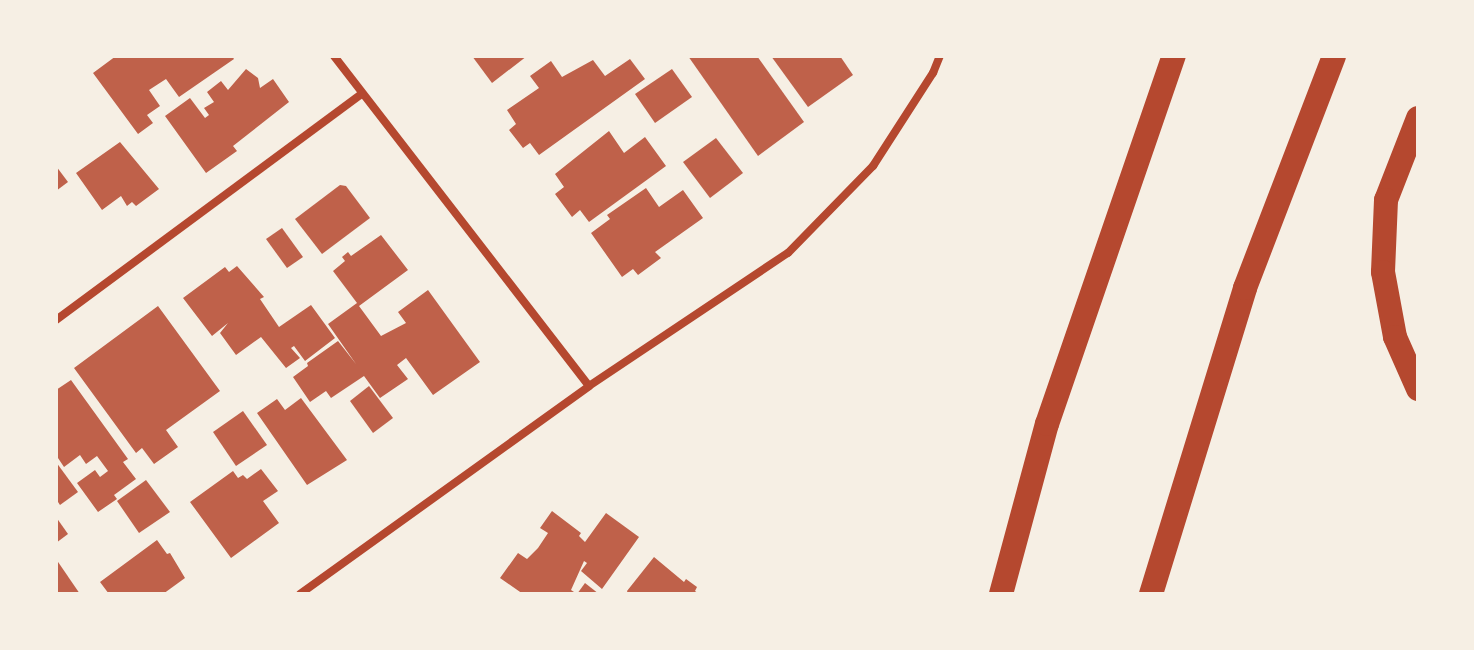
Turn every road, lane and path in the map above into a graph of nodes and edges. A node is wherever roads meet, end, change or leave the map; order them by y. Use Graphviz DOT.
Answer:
graph roads {
  1 [pos="334,56"];
  2 [pos="940,56"];
  3 [pos="1174,56"];
  4 [pos="1334,56"];
  5 [pos="361,94"];
  6 [pos="1418,118"];
  7 [pos="56,320"];
  8 [pos="589,386"];
  9 [pos="1418,389"];
  10 [pos="300,594"];
  11 [pos="1001,594"];
  12 [pos="1151,594"];
  1 -- 5 [label="street"];
  2 -- 8 [label="street"];
  3 -- 11 [label="highway"];
  4 -- 12 [label="highway"];
  5 -- 7 [label="street"];
  5 -- 8 [label="street"];
  6 -- 9 [label="highway"];
  8 -- 10 [label="street"];
}
